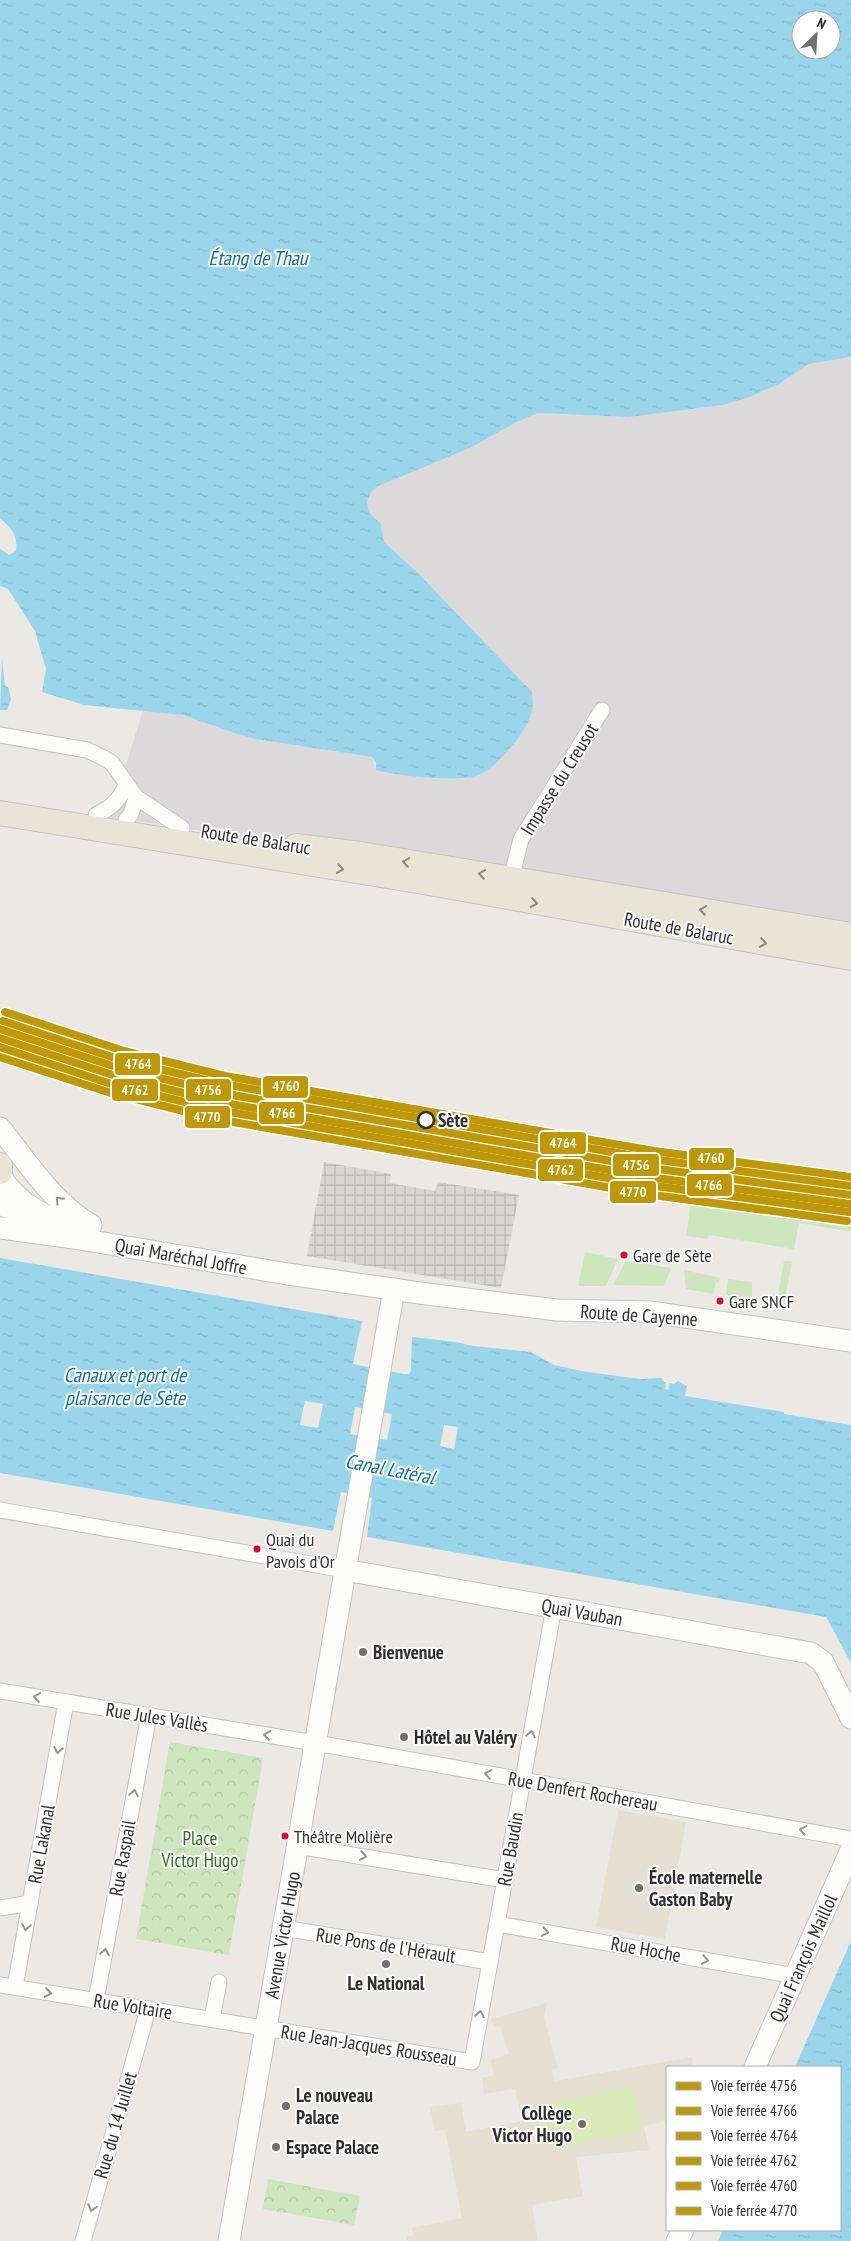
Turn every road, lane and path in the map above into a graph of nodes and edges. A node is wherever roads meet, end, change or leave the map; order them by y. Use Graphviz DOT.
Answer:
graph roads {
  1 [pos="602,710"];
  2 [pos="0,735"];
  3 [pos="128,793"];
  4 [pos="0,801"];
  5 [pos="0,813"];
  6 [pos="96,815"];
  7 [pos="125,827"];
  8 [pos="182,828"];
  9 [pos="509,889"];
  10 [pos="851,934"];
  11 [pos="851,958"];
  12 [pos="0,1128"];
  13 [pos="0,1165"];
  14 [pos="0,1173"];
  15 [pos="0,1204"];
  16 [pos="0,1228"];
  17 [pos="74,1238"];
  18 [pos="112,1238"];
  19 [pos="288,1274"];
  20 [pos="394,1289"];
  21 [pos="851,1341"];
  22 [pos="0,1510"];
  23 [pos="345,1570"];
  24 [pos="554,1607"];
  25 [pos="0,1691"];
  26 [pos="66,1702"];
  27 [pos="149,1715"];
  28 [pos="851,1718"];
  29 [pos="315,1743"];
  30 [pos="523,1780"];
  31 [pos="851,1839"];
  32 [pos="297,1846"];
  33 [pos="851,1850"];
  34 [pos="505,1880"];
  35 [pos="30,1903"];
  36 [pos="0,1908"];
  37 [pos="497,1924"];
  38 [pos="283,1928"];
  39 [pos="490,1962"];
  40 [pos="796,1976"];
  41 [pos="218,1982"];
  42 [pos="8,1986"];
  43 [pos="96,2000"];
  44 [pos="148,2009"];
  45 [pos="212,2020"];
  46 [pos="266,2028"];
  47 [pos="472,2062"];
  48 [pos="755,2066"];
  49 [pos="83,2241"];
  50 [pos="229,2241"];
  1 -- 9 [label="street, Impasse du Creusot"];
  2 -- 3 [label="street"];
  3 -- 6 [label="street"];
  3 -- 7 [label="street"];
  3 -- 8 [label="street"];
  4 -- 6 [label="main road, Route de Balaruc"];
  5 -- 7 [label="main road, Route de Balaruc"];
  6 -- 7 [label="main road, Route de Balaruc"];
  7 -- 8 [label="main road, Route de Balaruc"];
  7 -- 9 [label="main road, Route de Balaruc, one-way"];
  9 -- 8 [label="main road, Route de Balaruc, one-way"];
  10 -- 9 [label="main road, Route de Balaruc, one-way"];
  9 -- 11 [label="main road, Route de Balaruc, one-way"];
  18 -- 12 [label="main road, one-way"];
  13 -- 14 [label="main road"];
  14 -- 18 [label="main road, Quai Maréchal Joffre"];
  15 -- 17 [label="main road"];
  16 -- 17 [label="main road"];
  17 -- 19 [label="main road, Quai Maréchal Joffre"];
  18 -- 19 [label="main road, Quai Maréchal Joffre"];
  19 -- 20 [label="main road, Quai Maréchal Joffre"];
  20 -- 21 [label="main road, Route de Cayenne"];
  20 -- 23 [label="main road, Avenue Victor Hugo"];
  22 -- 23 [label="street"];
  23 -- 24 [label="main road, Quai Vauban"];
  23 -- 29 [label="main road, Avenue Victor Hugo"];
  24 -- 28 [label="main road, Quai Vauban"];
  30 -- 24 [label="street, Rue Baudin, one-way"];
  26 -- 25 [label="street, Rue Jules Vallès, one-way"];
  26 -- 27 [label="street, Rue Jules Vallès"];
  26 -- 35 [label="street, Rue Lakanal, one-way"];
  29 -- 27 [label="street, Rue Jules Vallès, one-way"];
  43 -- 27 [label="street, Rue Raspail, one-way"];
  30 -- 29 [label="street, Rue Denfert Rochereau, one-way"];
  29 -- 32 [label="main road, Avenue Victor Hugo"];
  31 -- 30 [label="street, Rue Denfert Rochereau, one-way"];
  30 -- 34 [label="street, Rue Baudin"];
  32 -- 34 [label="street, one-way"];
  32 -- 38 [label="main road, Avenue Victor Hugo"];
  33 -- 40 [label="main road, Quai François Maillol"];
  34 -- 37 [label="street, Rue Baudin"];
  35 -- 36 [label="street"];
  35 -- 42 [label="street, Rue Lakanal, one-way"];
  37 -- 39 [label="street, Rue Baudin"];
  37 -- 40 [label="street, Rue Hoche, one-way"];
  38 -- 39 [label="street, Rue Pons de l'Hérault"];
  38 -- 46 [label="main road, Avenue Victor Hugo"];
  47 -- 39 [label="street, Rue Baudin, one-way"];
  40 -- 48 [label="main road, Quai François Maillol"];
  41 -- 45 [label="street"];
  42 -- 43 [label="street, Rue Voltaire, one-way"];
  43 -- 44 [label="street, Rue Voltaire"];
  44 -- 45 [label="street, Rue Voltaire"];
  44 -- 49 [label="street, Rue du 14 Juillet, one-way"];
  45 -- 46 [label="street, Rue Voltaire"];
  46 -- 47 [label="street, Rue Jean-Jacques Rousseau"];
  46 -- 50 [label="main road, Avenue Victor Hugo"];
}
